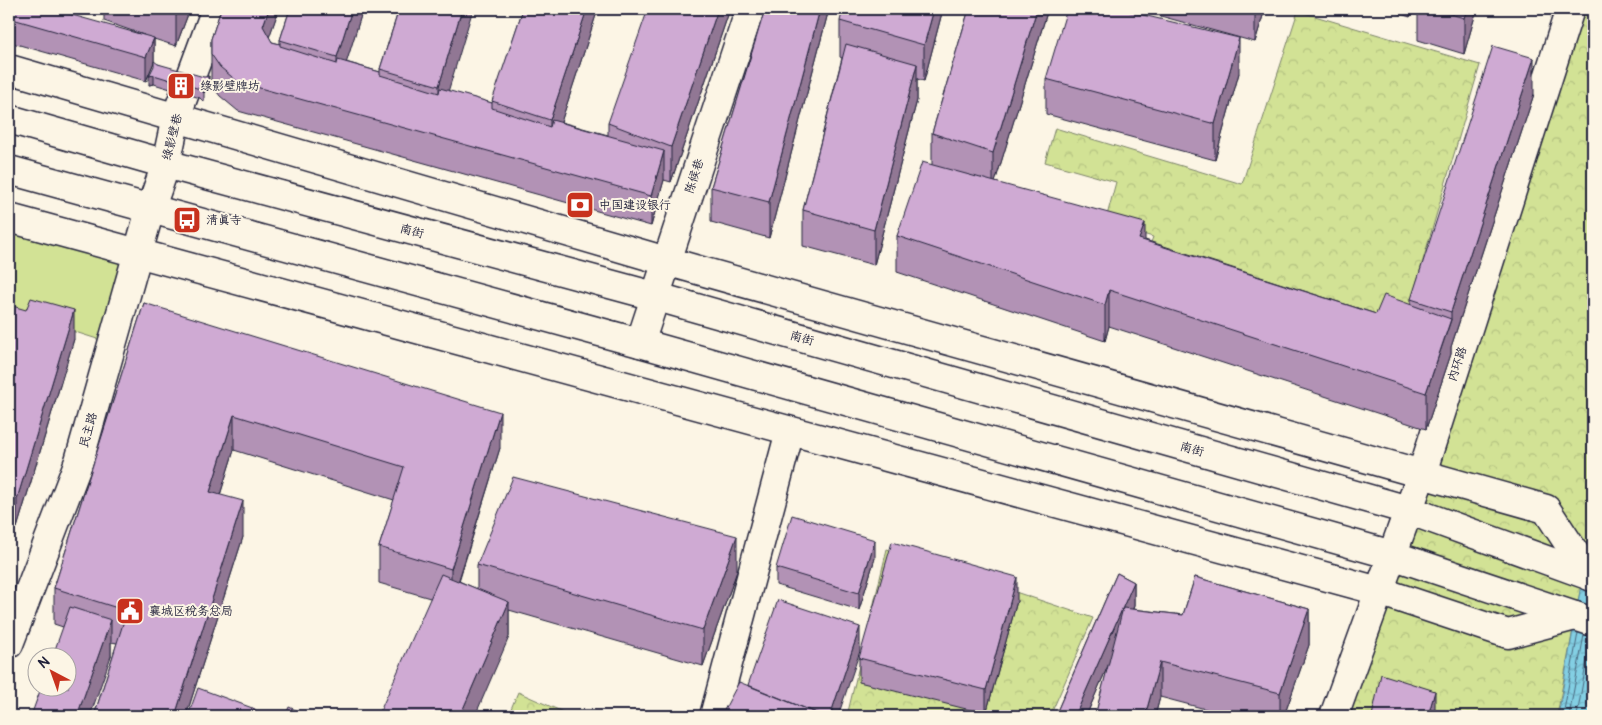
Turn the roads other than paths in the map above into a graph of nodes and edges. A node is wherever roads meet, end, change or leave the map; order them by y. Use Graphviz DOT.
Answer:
graph roads {
  1 [pos="216,9"];
  2 [pos="750,9"];
  3 [pos="1570,9"];
  4 [pos="9,69"];
  5 [pos="176,117"];
  6 [pos="9,120"];
  7 [pos="166,164"];
  8 [pos="9,170"];
  9 [pos="150,210"];
  10 [pos="9,218"];
  11 [pos="139,254"];
  12 [pos="666,261"];
  13 [pos="654,296"];
  14 [pos="640,343"];
  15 [pos="790,431"];
  16 [pos="1422,473"];
  17 [pos="1408,510"];
  18 [pos="1392,555"];
  19 [pos="1592,577"];
  20 [pos="1379,591"];
  21 [pos="1584,619"];
  22 [pos="9,644"];
  23 [pos="714,716"];
  24 [pos="1334,716"];
  1 -- 5 [label="street, 绿影壁巷"];
  2 -- 12 [label="street, 陈候巷"];
  3 -- 16 [label="street, 内环路"];
  4 -- 5 [label="street"];
  5 -- 7 [label="street, 绿影壁巷"];
  5 -- 12 [label="street"];
  6 -- 7 [label="street, 南街"];
  7 -- 9 [label="street, 绿影壁巷"];
  7 -- 13 [label="street, 南街"];
  8 -- 9 [label="street"];
  9 -- 11 [label="street, 民主路"];
  9 -- 14 [label="street"];
  10 -- 11 [label="street"];
  11 -- 15 [label="street"];
  11 -- 22 [label="street, 民主路"];
  12 -- 13 [label="street, 陈候巷"];
  12 -- 16 [label="street"];
  13 -- 14 [label="street, 陈候巷"];
  13 -- 17 [label="street, 南街"];
  14 -- 18 [label="street"];
  15 -- 20 [label="street"];
  15 -- 23 [label="street"];
  16 -- 17 [label="street, 内环路"];
  16 -- 19 [label="street"];
  17 -- 18 [label="street, 内环路"];
  17 -- 19 [label="street, 南街"];
  18 -- 20 [label="street, 内环路"];
  18 -- 21 [label="street"];
  20 -- 21 [label="street"];
  20 -- 24 [label="street, 内环路"];
}
